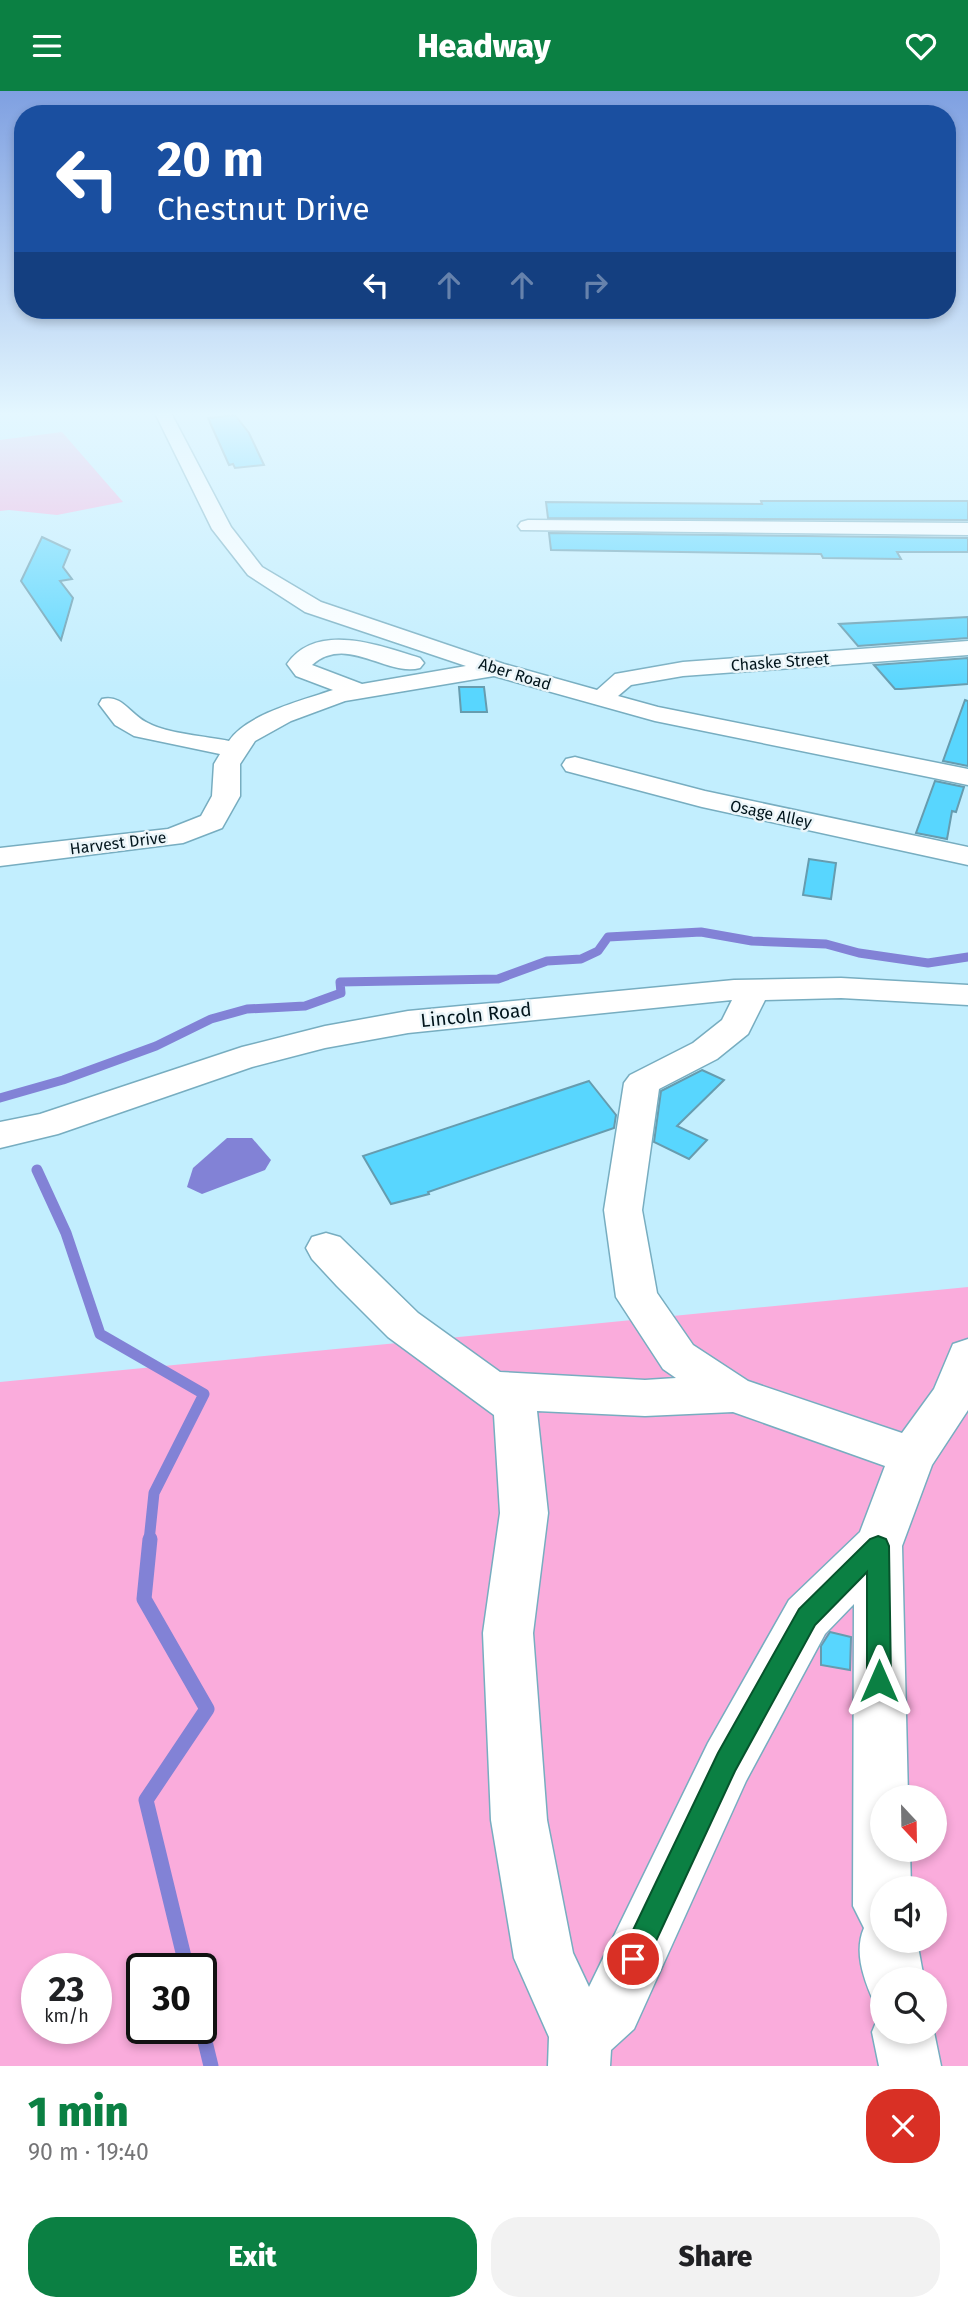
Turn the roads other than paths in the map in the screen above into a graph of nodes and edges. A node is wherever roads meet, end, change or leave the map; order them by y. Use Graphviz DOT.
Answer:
graph roads {
  1 [pos="210,505"];
  2 [pos="528,526"];
  3 [pos="968,529"];
  4 [pos="968,649"];
  5 [pos="496,669"];
  6 [pos="452,676"];
  7 [pos="362,692"];
  8 [pos="601,699"];
  9 [pos="111,704"];
  10 [pos="236,750"];
  11 [pos="575,765"];
  12 [pos="968,777"];
  13 [pos="968,856"];
  14 [pos="0,857"];
  15 [pos="753,989"];
  16 [pos="968,995"];
  17 [pos="0,1135"];
  18 [pos="326,1248"];
  19 [pos="968,1356"];
  20 [pos="494,1390"];
  21 [pos="733,1394"];
  22 [pos="912,1456"];
  23 [pos="878,1546"];
  24 [pos="882,1876"];
  25 [pos="905,2044"];
  26 [pos="580,2051"];
  27 [pos="910,2066"];
  1 -- 5 [label="street, Aber Road"];
  2 -- 3 [label="street"];
  4 -- 8 [label="street, Chaske Street"];
  5 -- 6 [label="street"];
  5 -- 8 [label="street, Aber Road"];
  6 -- 7 [label="street"];
  6 -- 7 [label="street"];
  7 -- 10 [label="street"];
  8 -- 12 [label="street, Aber Road"];
  9 -- 10 [label="street"];
  10 -- 14 [label="street, Harvest Drive"];
  11 -- 13 [label="street, Osage Alley"];
  15 -- 16 [label="street, Lincoln Road"];
  15 -- 17 [label="street, Lincoln Road"];
  15 -- 21 [label="street"];
  18 -- 20 [label="street"];
  19 -- 22 [label="street"];
  20 -- 21 [label="street"];
  20 -- 26 [label="street"];
  21 -- 22 [label="street"];
  22 -- 23 [label="street"];
  23 -- 24 [label="street"];
  23 -- 26 [label="street"];
  25 -- 27 [label="street"];
}
